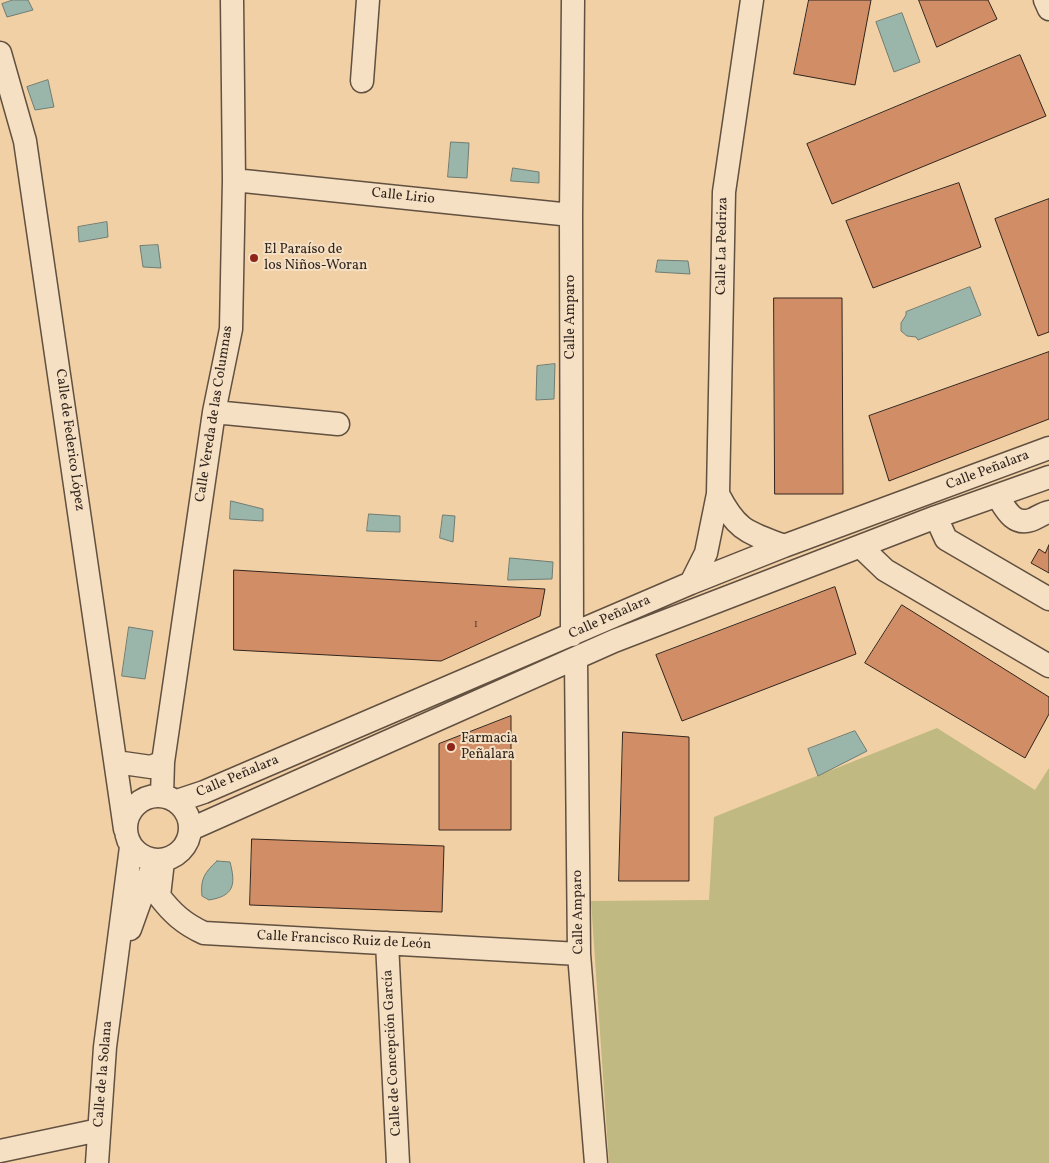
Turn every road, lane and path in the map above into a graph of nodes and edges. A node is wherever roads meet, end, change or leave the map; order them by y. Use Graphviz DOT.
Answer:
graph roads {
  1 [pos="232,0"];
  2 [pos="368,0"];
  3 [pos="574,0"];
  4 [pos="752,0"];
  5 [pos="1045,0"];
  6 [pos="1049,9"];
  7 [pos="0,53"];
  8 [pos="362,80"];
  9 [pos="234,180"];
  10 [pos="571,215"];
  11 [pos="214,412"];
  12 [pos="338,424"];
  13 [pos="1049,448"];
  14 [pos="1049,477"];
  15 [pos="718,494"];
  16 [pos="998,497"];
  17 [pos="1049,512"];
  18 [pos="936,517"];
  19 [pos="784,546"];
  20 [pos="861,547"];
  21 [pos="691,583"];
  22 [pos="1049,598"];
  23 [pos="572,635"];
  24 [pos="576,660"];
  25 [pos="1049,666"];
  26 [pos="116,762"];
  27 [pos="163,762"];
  28 [pos="170,798"];
  29 [pos="191,829"];
  30 [pos="128,838"];
  31 [pos="159,861"];
  32 [pos="387,943"];
  33 [pos="579,954"];
  34 [pos="113,984"];
  35 [pos="99,1130"];
  36 [pos="0,1151"];
  37 [pos="97,1163"];
  38 [pos="398,1163"];
  39 [pos="596,1163"];
  1 -- 9 [label="street, Calle Vereda de las Columnas"];
  2 -- 8 [label="street"];
  3 -- 10 [label="street, Calle Amparo"];
  4 -- 15 [label="street, Calle La Pedriza"];
  5 -- 6 [label="street"];
  7 -- 26 [label="street, Calle de Federico López"];
  9 -- 10 [label="street, Calle Lirio"];
  9 -- 11 [label="street, Calle Vereda de las Columnas"];
  10 -- 23 [label="street, Calle Amparo"];
  11 -- 12 [label="street"];
  11 -- 27 [label="street, Calle Vereda de las Columnas"];
  13 -- 19 [label="street, Calle Peñalara"];
  14 -- 16 [label="street, Calle Peñalara"];
  15 -- 19 [label="street, Calle La Pedriza"];
  15 -- 21 [label="street, Calle La Pedriza"];
  16 -- 17 [label="street"];
  16 -- 18 [label="street, Calle Peñalara"];
  18 -- 20 [label="street, Calle Peñalara"];
  18 -- 22 [label="street"];
  19 -- 21 [label="street, Calle Peñalara"];
  20 -- 24 [label="street, Calle Peñalara"];
  20 -- 25 [label="street"];
  21 -- 23 [label="street, Calle Peñalara"];
  23 -- 28 [label="street, Calle Peñalara"];
  24 -- 29 [label="street, Calle Peñalara"];
  24 -- 33 [label="street, Calle Amparo"];
  26 -- 27 [label="street"];
  26 -- 30 [label="street, Calle de Federico López"];
  27 -- 28 [label="street, Calle Vereda de las Columnas"];
  28 -- 29 [label="street, Calle Peñalara"];
  28 -- 30 [label="street, Calle Peñalara"];
  29 -- 31 [label="street"];
  30 -- 31 [label="street"];
  30 -- 34 [label="street, Calle de la Solana"];
  31 -- 32 [label="street, Calle Francisco Ruiz de León"];
  31 -- 34 [label="street, Calle de la Solana"];
  32 -- 33 [label="street, Calle Francisco Ruiz de León"];
  32 -- 38 [label="street, Calle de Concepción García"];
  33 -- 39 [label="street, Calle Amparo"];
  34 -- 35 [label="street, Calle de la Solana"];
  35 -- 36 [label="street"];
  35 -- 37 [label="street, Calle de la Solana"];
}
